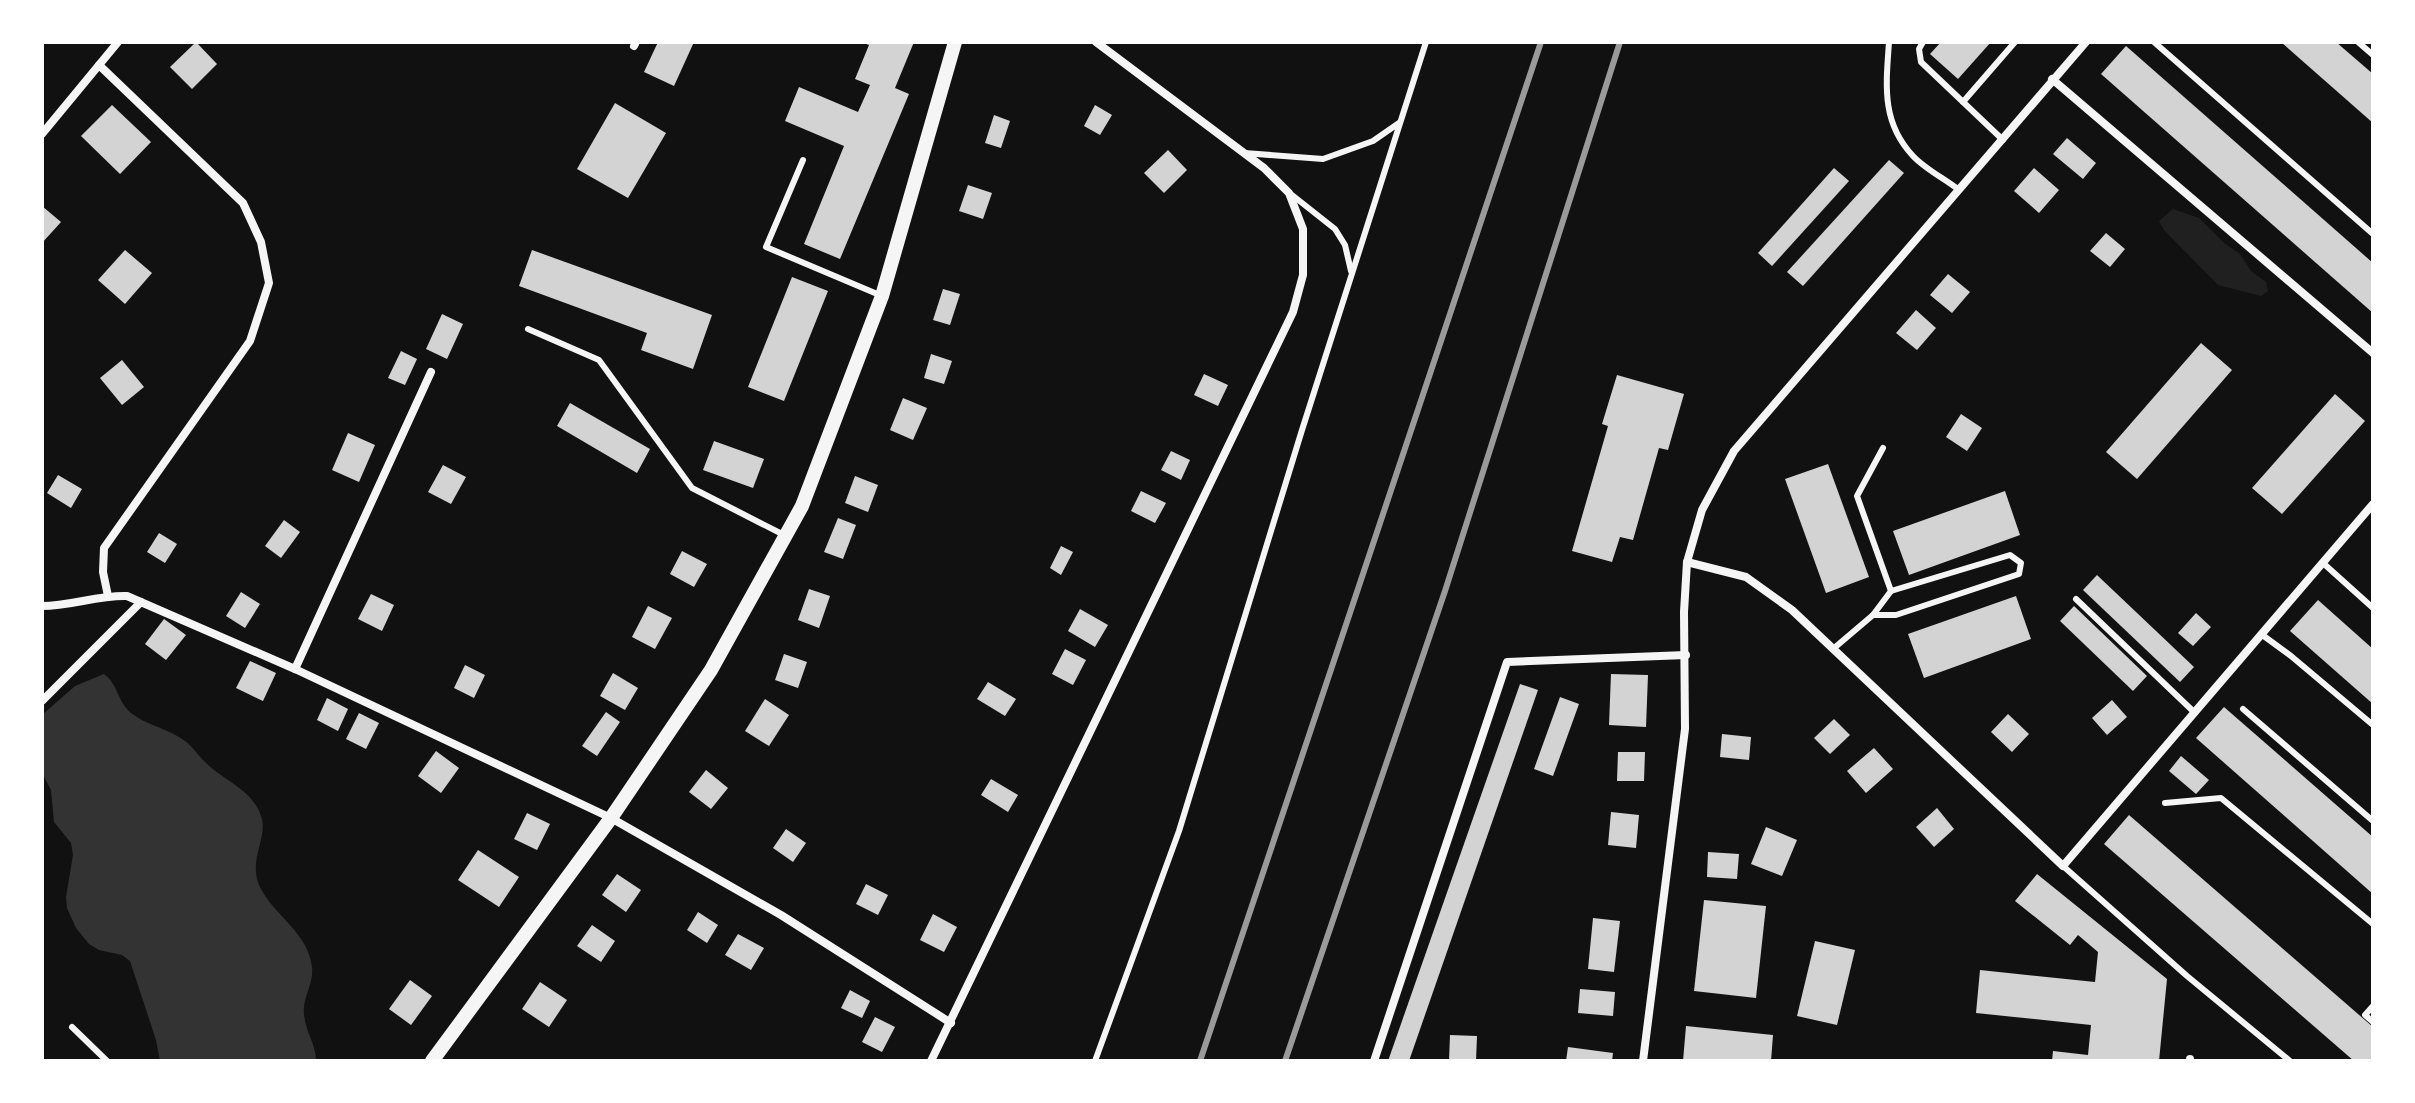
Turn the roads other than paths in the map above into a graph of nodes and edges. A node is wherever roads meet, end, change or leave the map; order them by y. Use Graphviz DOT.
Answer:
graph roads {
  1 [pos="118,42"];
  2 [pos="955,42"];
  3 [pos="1096,42"];
  4 [pos="1426,42"];
  5 [pos="1889,42"];
  6 [pos="1923,42"];
  7 [pos="2015,42"];
  8 [pos="2086,42"];
  9 [pos="2154,42"];
  10 [pos="2358,42"];
  11 [pos="2373,55"];
  12 [pos="99,65"];
  13 [pos="2052,79"];
  14 [pos="1963,102"];
  15 [pos="1399,122"];
  16 [pos="42,134"];
  17 [pos="2003,140"];
  18 [pos="1244,153"];
  19 [pos="803,160"];
  20 [pos="1959,190"];
  21 [pos="1289,193"];
  22 [pos="2373,234"];
  23 [pos="1352,272"];
  24 [pos="882,296"];
  25 [pos="528,329"];
  26 [pos="2373,353"];
  27 [pos="431,372"];
  28 [pos="1883,448"];
  29 [pos="2373,504"];
  30 [pos="786,536"];
  31 [pos="1687,562"];
  32 [pos="2323,563"];
  33 [pos="1891,591"];
  34 [pos="108,596"];
  35 [pos="2076,599"];
  36 [pos="141,602"];
  37 [pos="42,606"];
  38 [pos="2373,608"];
  39 [pos="1873,615"];
  40 [pos="2261,634"];
  41 [pos="1833,649"];
  42 [pos="1686,655"];
  43 [pos="295,669"];
  44 [pos="42,701"];
  45 [pos="2243,709"];
  46 [pos="2195,713"];
  47 [pos="2373,725"];
  48 [pos="2165,803"];
  49 [pos="611,818"];
  50 [pos="2373,821"];
  51 [pos="2063,866"];
  52 [pos="2373,924"];
  53 [pos="2373,1006"];
  54 [pos="2373,1022"];
  55 [pos="951,1023"];
  56 [pos="72,1027"];
  57 [pos="107,1061"];
  58 [pos="432,1061"];
  59 [pos="931,1061"];
  60 [pos="1095,1061"];
  61 [pos="1374,1061"];
  62 [pos="1643,1061"];
  63 [pos="2290,1061"];
  1 -- 12 [label="street"];
  2 -- 24 [label="street"];
  3 -- 18 [label="street"];
  4 -- 15 [label="lane"];
  5 -- 20 [label="lane"];
  6 -- 14 [label="lane"];
  7 -- 14 [label="lane"];
  8 -- 13 [label="street"];
  9 -- 22 [label="lane"];
  10 -- 11 [label="lane"];
  12 -- 16 [label="street"];
  12 -- 34 [label="street"];
  13 -- 17 [label="street"];
  13 -- 26 [label="street"];
  14 -- 17 [label="lane"];
  15 -- 18 [label="lane"];
  15 -- 23 [label="lane"];
  17 -- 20 [label="street"];
  18 -- 21 [label="street"];
  19 -- 24 [label="lane"];
  20 -- 31 [label="street"];
  21 -- 23 [label="lane"];
  21 -- 55 [label="street"];
  23 -- 60 [label="lane"];
  24 -- 30 [label="street"];
  25 -- 30 [label="lane"];
  27 -- 43 [label="street"];
  28 -- 33 [label="lane"];
  29 -- 32 [label="street"];
  30 -- 49 [label="street"];
  31 -- 41 [label="street"];
  31 -- 42 [label="street"];
  32 -- 38 [label="lane"];
  32 -- 40 [label="street"];
  33 -- 39 [label="lane"];
  33 -- 39 [label="lane"];
  34 -- 36 [label="street"];
  34 -- 37 [label="street"];
  35 -- 46 [label="lane"];
  36 -- 43 [label="street"];
  36 -- 44 [label="street"];
  39 -- 41 [label="lane"];
  40 -- 46 [label="street"];
  40 -- 47 [label="lane"];
  41 -- 51 [label="street"];
  42 -- 61 [label="street"];
  42 -- 62 [label="street"];
  43 -- 49 [label="street"];
  45 -- 50 [label="lane"];
  46 -- 51 [label="street"];
  48 -- 52 [label="lane"];
  49 -- 55 [label="street"];
  49 -- 58 [label="street"];
  51 -- 63 [label="lane"];
  53 -- 54 [label="lane"];
  55 -- 59 [label="street"];
  56 -- 57 [label="lane"];
}
